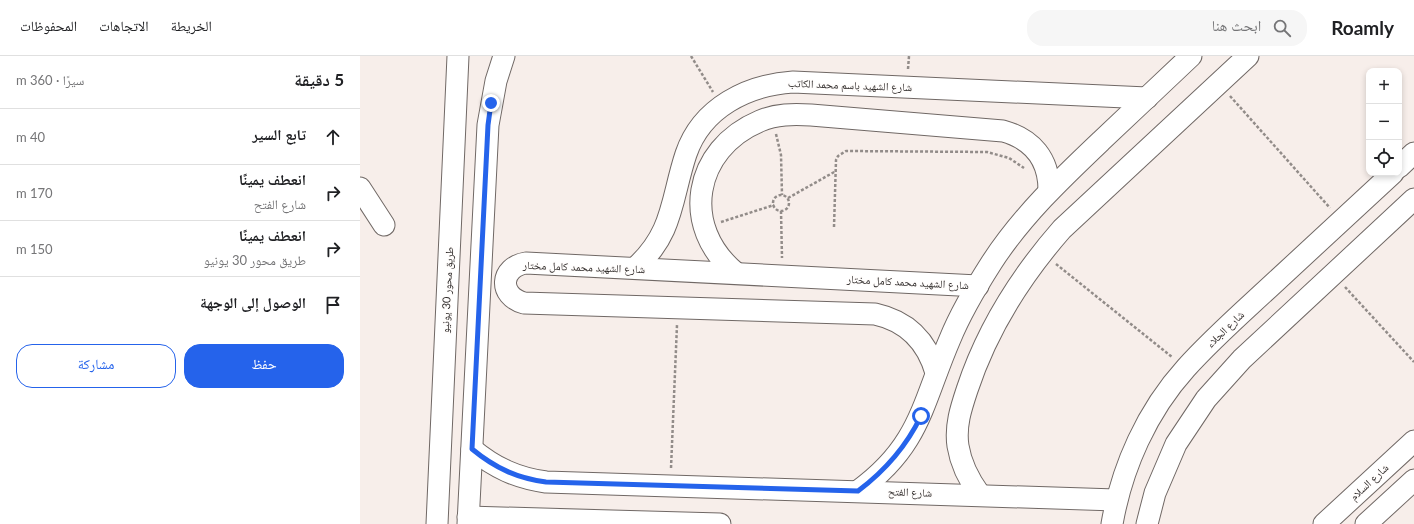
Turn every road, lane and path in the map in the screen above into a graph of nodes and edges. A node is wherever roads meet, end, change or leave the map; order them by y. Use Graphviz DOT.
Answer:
graph roads {
  1 [pos="458,56"];
  2 [pos="504,56"];
  3 [pos="691,56"];
  4 [pos="1191,56"];
  5 [pos="1248,56"];
  6 [pos="1219,83"];
  7 [pos="1147,98"];
  8 [pos="721,106"];
  9 [pos="769,118"];
  10 [pos="1414,153"];
  11 [pos="1402,164"];
  12 [pos="836,171"];
  13 [pos="1028,171"];
  14 [pos="1390,176"];
  15 [pos="360,188"];
  16 [pos="1049,190"];
  17 [pos="676,193"];
  18 [pos="782,195"];
  19 [pos="700,198"];
  20 [pos="788,198"];
  21 [pos="1414,199"];
  22 [pos="774,205"];
  23 [pos="781,211"];
  24 [pos="1342,221"];
  25 [pos="384,225"];
  26 [pos="703,227"];
  27 [pos="834,227"];
  28 [pos="1042,253"];
  29 [pos="635,268"];
  30 [pos="736,273"];
  31 [pos="1334,274"];
  32 [pos="782,276"];
  33 [pos="978,286"];
  34 [pos="678,307"];
  35 [pos="1414,362"];
  36 [pos="1186,368"];
  37 [pos="936,373"];
  38 [pos="1414,441"];
  39 [pos="472,449"];
  40 [pos="1414,480"];
  41 [pos="670,485"];
  42 [pos="858,491"];
  43 [pos="980,495"];
  44 [pos="1116,500"];
  45 [pos="468,521"];
  46 [pos="437,524"];
  47 [pos="685,524"];
  48 [pos="720,524"];
  49 [pos="1112,524"];
  50 [pos="1148,524"];
  51 [pos="1324,524"];
  52 [pos="1366,524"];
  1 -- 46 [label="street, طريق محور 30 يونيو"];
  2 -- 39 [label="street"];
  3 -- 8 [label="path"];
  4 -- 7 [label="street"];
  5 -- 6 [label="street"];
  6 -- 24 [label="path"];
  6 -- 28 [label="street"];
  7 -- 8 [label="street, شارع الشهيد باسم محمد الكاتب"];
  7 -- 16 [label="street"];
  8 -- 17 [label="street, شارع الشهيد باسم محمد الكاتب"];
  9 -- 16 [label="street"];
  9 -- 18 [label="path"];
  9 -- 19 [label="street"];
  10 -- 11 [label="street"];
  12 -- 13 [label="path"];
  12 -- 20 [label="path"];
  12 -- 27 [label="path"];
  14 -- 24 [label="street, شارع الجلاء"];
  15 -- 25 [label="street"];
  16 -- 33 [label="street"];
  17 -- 19 [label="street"];
  17 -- 29 [label="street, شارع الشهيد باسم محمد الكاتب"];
  18 -- 20 [label="path"];
  18 -- 22 [label="path"];
  19 -- 26 [label="street"];
  20 -- 23 [label="path"];
  21 -- 31 [label="street"];
  22 -- 23 [label="path"];
  22 -- 26 [label="path"];
  23 -- 32 [label="path"];
  24 -- 36 [label="street, شارع الجلاء"];
  26 -- 30 [label="street"];
  28 -- 36 [label="path"];
  28 -- 43 [label="street"];
  29 -- 30 [label="street, شارع الشهيد محمد كامل مختار"];
  29 -- 34 [label="street, شارع الشهيد محمد كامل مختار"];
  30 -- 32 [label="street, شارع الشهيد محمد كامل مختار"];
  31 -- 35 [label="path"];
  31 -- 50 [label="street"];
  32 -- 33 [label="street, شارع الشهيد محمد كامل مختار"];
  33 -- 37 [label="street"];
  34 -- 37 [label="street, شارع الشهيد محمد كامل مختار"];
  34 -- 41 [label="path"];
  36 -- 44 [label="street, شارع الجلاء"];
  37 -- 42 [label="street"];
  38 -- 51 [label="street, شارع السلام"];
  39 -- 41 [label="street, شارع الفتح"];
  39 -- 45 [label="street"];
  40 -- 52 [label="street"];
  41 -- 42 [label="street, شارع الفتح"];
  42 -- 43 [label="street, شارع الفتح"];
  43 -- 44 [label="street, شارع الفتح"];
  44 -- 49 [label="street, شارع الجلاء"];
  45 -- 47 [label="street"];
  47 -- 48 [label="street"];
}
